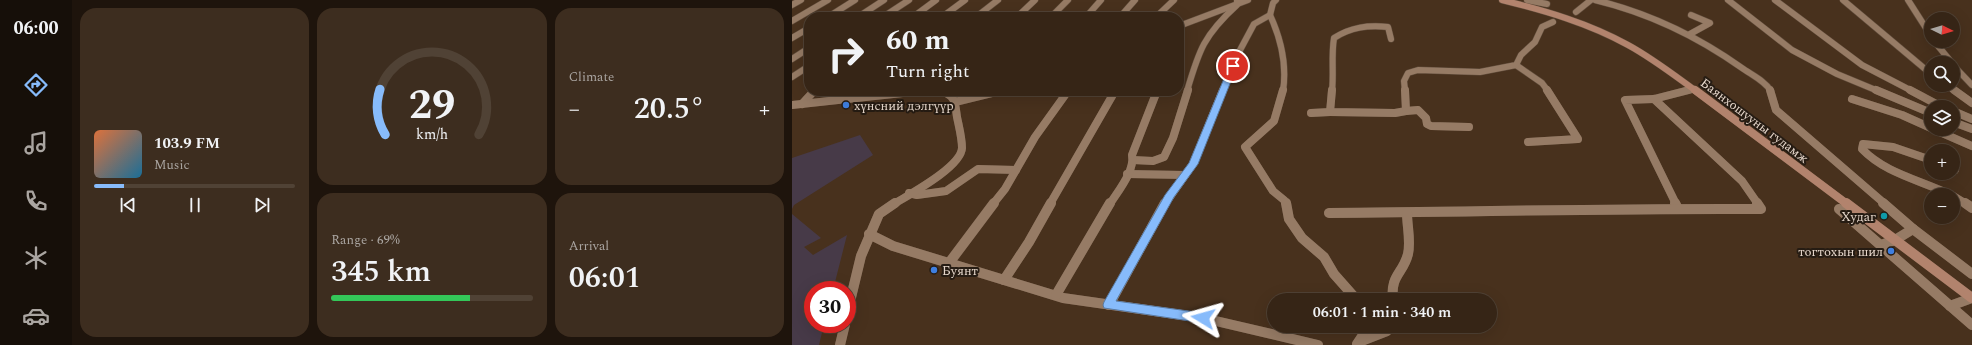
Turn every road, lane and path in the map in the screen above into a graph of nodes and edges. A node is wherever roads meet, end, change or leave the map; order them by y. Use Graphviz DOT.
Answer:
graph roads {
  1 [pos="801,0"];
  2 [pos="828,0"];
  3 [pos="855,0"];
  4 [pos="884,0"];
  5 [pos="909,0"];
  6 [pos="936,0"];
  7 [pos="965,0"];
  8 [pos="998,0"];
  9 [pos="1035,0"];
  10 [pos="1068,0"];
  11 [pos="1101,0"];
  12 [pos="1135,0"];
  13 [pos="1174,0"];
  14 [pos="1248,0"];
  15 [pos="1276,0"];
  16 [pos="1502,0"];
  17 [pos="1527,0"];
  18 [pos="1591,0"];
  19 [pos="1595,0"];
  20 [pos="1728,0"];
  21 [pos="1774,0"];
  22 [pos="1843,0"];
  23 [pos="1908,0"];
  24 [pos="1237,2"];
  25 [pos="792,5"];
  26 [pos="1547,5"];
  27 [pos="807,12"];
  28 [pos="836,12"];
  29 [pos="866,12"];
  30 [pos="891,12"];
  31 [pos="920,12"];
  32 [pos="949,12"];
  33 [pos="982,12"];
  34 [pos="1022,12"];
  35 [pos="1056,12"];
  36 [pos="1090,12"];
  37 [pos="1124,12"];
  38 [pos="1161,12"];
  39 [pos="1576,12"];
  40 [pos="804,14"];
  41 [pos="1270,15"];
  42 [pos="1691,15"];
  43 [pos="792,21"];
  44 [pos="1553,22"];
  45 [pos="1184,24"];
  46 [pos="1924,25"];
  47 [pos="804,31"];
  48 [pos="1690,34"];
  49 [pos="792,38"];
  50 [pos="1390,39"];
  51 [pos="1939,48"];
  52 [pos="804,51"];
  53 [pos="1946,56"];
  54 [pos="792,59"];
  55 [pos="1516,65"];
  56 [pos="1924,68"];
  57 [pos="804,69"];
  58 [pos="1960,72"];
  59 [pos="792,77"];
  60 [pos="1972,85"];
  61 [pos="1694,89"];
  62 [pos="1956,92"];
  63 [pos="809,96"];
  64 [pos="844,96"];
  65 [pos="863,96"];
  66 [pos="951,96"];
  67 [pos="978,96"];
  68 [pos="1064,96"];
  69 [pos="1111,96"];
  70 [pos="1155,96"];
  71 [pos="1654,99"];
  72 [pos="1852,99"];
  73 [pos="840,100"];
  74 [pos="1929,100"];
  75 [pos="955,102"];
  76 [pos="1972,103"];
  77 [pos="802,104"];
  78 [pos="792,105"];
  79 [pos="1406,110"];
  80 [pos="1924,110"];
  81 [pos="1330,112"];
  82 [pos="1311,113"];
  83 [pos="1960,114"];
  84 [pos="1972,118"];
  85 [pos="1924,125"];
  86 [pos="1960,125"];
  87 [pos="1469,127"];
  88 [pos="1972,129"];
  89 [pos="1950,136"];
  90 [pos="1528,142"];
  91 [pos="1972,146"];
  92 [pos="1924,158"];
  93 [pos="1133,160"];
  94 [pos="1016,170"];
  95 [pos="1127,174"];
  96 [pos="1185,176"];
  97 [pos="1935,188"];
  98 [pos="909,193"];
  99 [pos="1960,201"];
  100 [pos="1972,208"];
  101 [pos="1678,209"];
  102 [pos="1839,210"];
  103 [pos="1407,212"];
  104 [pos="1329,213"];
  105 [pos="1913,229"];
  106 [pos="869,234"];
  107 [pos="1895,240"];
  108 [pos="1881,244"];
  109 [pos="949,264"];
  110 [pos="1972,274"];
  111 [pos="1004,280"];
  112 [pos="855,281"];
  113 [pos="1350,293"];
  114 [pos="1392,293"];
  115 [pos="1056,296"];
  116 [pos="1972,298"];
  117 [pos="1108,305"];
  118 [pos="1950,306"];
  119 [pos="1972,325"];
  120 [pos="842,333"];
  121 [pos="1362,333"];
  122 [pos="1382,333"];
  123 [pos="1358,343"];
  124 [pos="840,345"];
  125 [pos="1318,345"];
  1 -- 25 [label="street"];
  2 -- 27 [label="street"];
  3 -- 28 [label="street"];
  4 -- 29 [label="street"];
  5 -- 30 [label="street"];
  6 -- 31 [label="street"];
  7 -- 32 [label="street"];
  8 -- 33 [label="street"];
  9 -- 34 [label="street"];
  10 -- 35 [label="street"];
  11 -- 36 [label="street"];
  12 -- 37 [label="street"];
  13 -- 38 [label="street"];
  14 -- 24 [label="street"];
  15 -- 41 [label="street"];
  16 -- 26 [label="main road, Баянхошууны гудамж"];
  17 -- 26 [label="street"];
  18 -- 39 [label="street"];
  19 -- 48 [label="street"];
  20 -- 80 [label="street"];
  21 -- 74 [label="street"];
  22 -- 56 [label="street"];
  23 -- 46 [label="street"];
  24 -- 45 [label="street"];
  24 -- 93 [label="street"];
  26 -- 61 [label="main road, Баянхошууны гудамж"];
  40 -- 43 [label="street"];
  41 -- 96 [label="street"];
  41 -- 113 [label="street"];
  42 -- 48 [label="street"];
  44 -- 55 [label="street"];
  47 -- 49 [label="street"];
  48 -- 105 [label="street"];
  50 -- 81 [label="street"];
  51 -- 53 [label="street"];
  52 -- 54 [label="street"];
  55 -- 79 [label="street"];
  55 -- 90 [label="street"];
  57 -- 59 [label="street"];
  58 -- 60 [label="street"];
  61 -- 71 [label="street"];
  61 -- 107 [label="main road, Баянхошууны гудамж"];
  62 -- 76 [label="street"];
  63 -- 77 [label="street"];
  64 -- 73 [label="street"];
  65 -- 73 [label="street"];
  66 -- 75 [label="street"];
  67 -- 75 [label="street"];
  68 -- 94 [label="street"];
  69 -- 111 [label="street"];
  70 -- 93 [label="street"];
  71 -- 101 [label="street"];
  71 -- 101 [label="street"];
  72 -- 85 [label="street"];
  73 -- 77 [label="street"];
  75 -- 98 [label="street"];
  77 -- 78 [label="street"];
  79 -- 81 [label="street"];
  79 -- 87 [label="street"];
  81 -- 82 [label="street"];
  83 -- 84 [label="street"];
  86 -- 88 [label="street"];
  89 -- 91 [label="street"];
  92 -- 97 [label="street"];
  93 -- 95 [label="street"];
  94 -- 98 [label="street"];
  94 -- 109 [label="street"];
  95 -- 96 [label="street"];
  95 -- 115 [label="street"];
  96 -- 117 [label="street"];
  98 -- 106 [label="street"];
  99 -- 100 [label="street"];
  101 -- 103 [label="street"];
  102 -- 108 [label="street"];
  103 -- 104 [label="street"];
  103 -- 114 [label="street"];
  105 -- 107 [label="street"];
  105 -- 110 [label="street"];
  106 -- 109 [label="street"];
  106 -- 112 [label="street"];
  107 -- 108 [label="street"];
  107 -- 116 [label="main road, Баянхошууны гудамж"];
  108 -- 118 [label="street"];
  109 -- 111 [label="street"];
  111 -- 115 [label="street"];
  115 -- 117 [label="street"];
  116 -- 118 [label="street"];
  117 -- 125 [label="street"];
  118 -- 119 [label="street"];
  120 -- 124 [label="street"];
  121 -- 123 [label="street"];
  122 -- 123 [label="street"];
}
